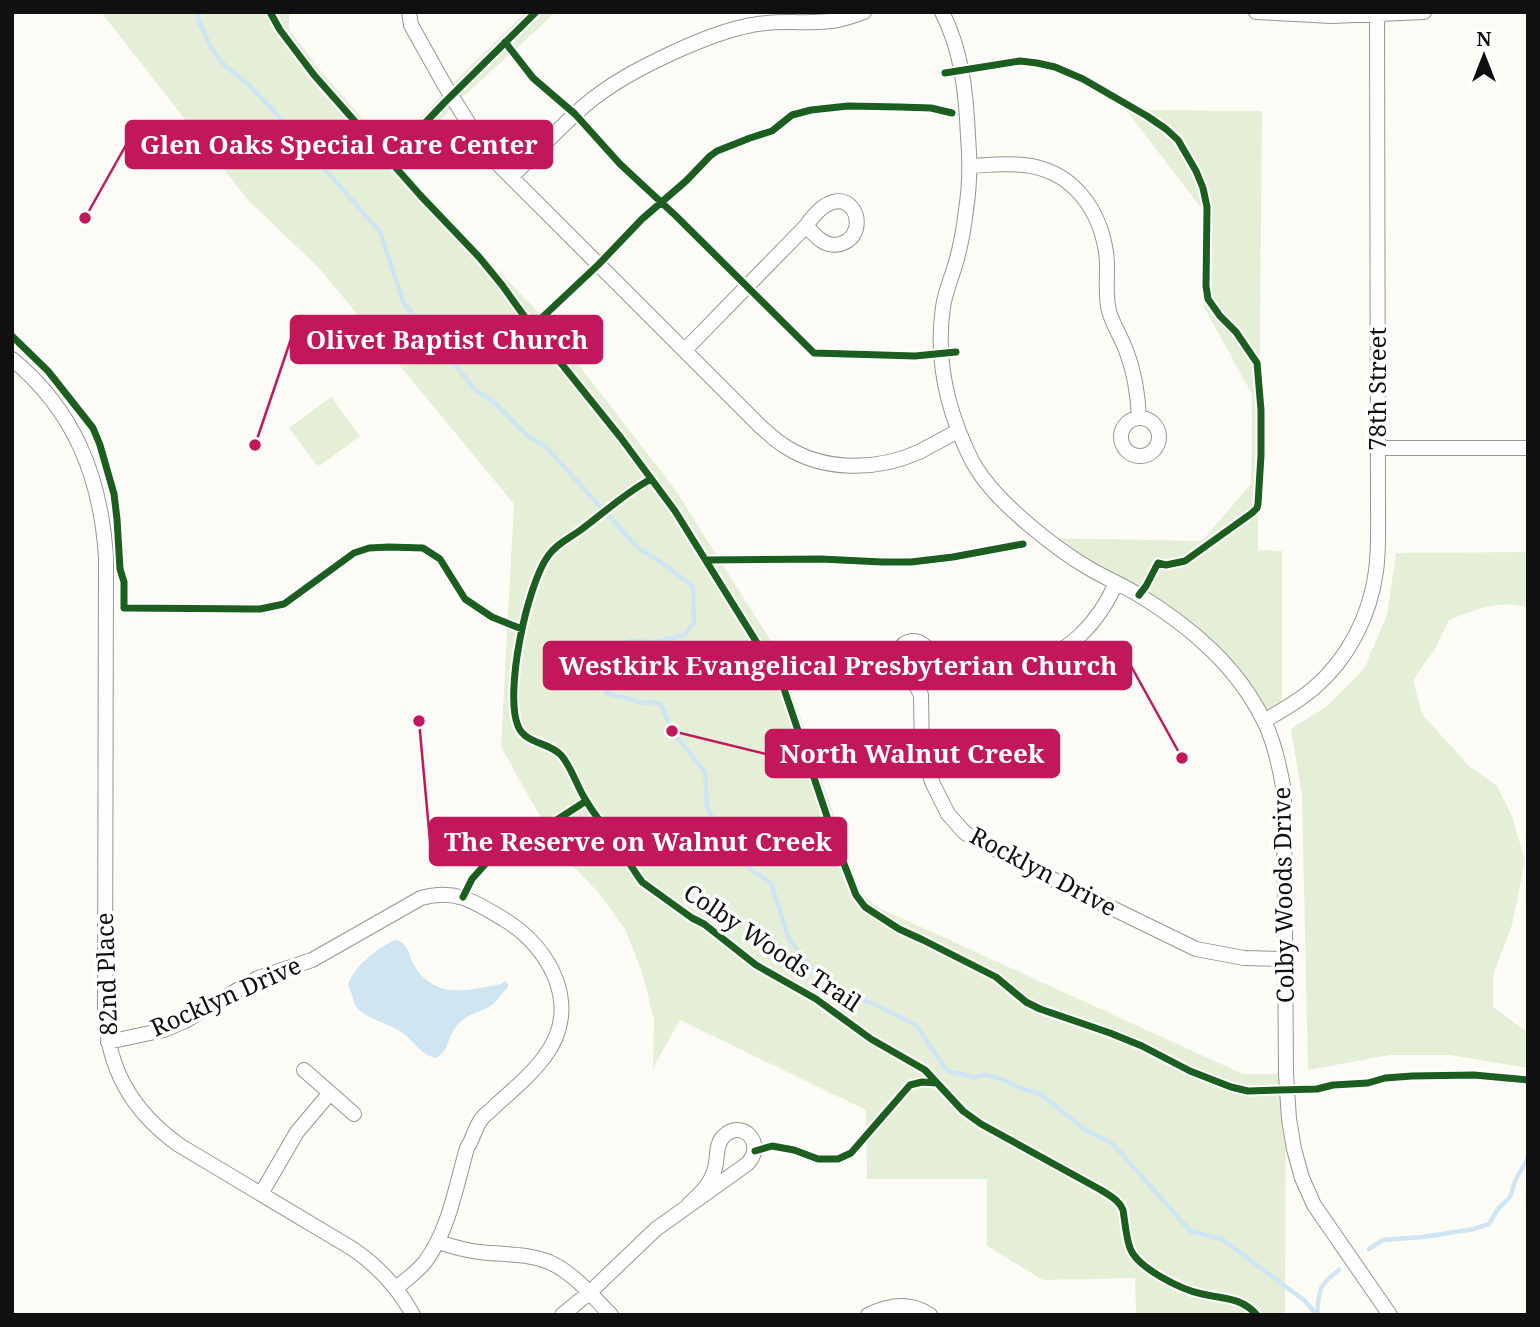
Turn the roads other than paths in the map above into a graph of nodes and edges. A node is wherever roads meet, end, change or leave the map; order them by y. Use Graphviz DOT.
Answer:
graph roads {
  1 [pos="409,12"];
  2 [pos="864,12"];
  3 [pos="942,12"];
  4 [pos="1256,12"];
  5 [pos="1424,12"];
  6 [pos="1377,14"];
  7 [pos="970,166"];
  8 [pos="511,177"];
  9 [pos="806,226"];
  10 [pos="685,350"];
  11 [pos="12,359"];
  12 [pos="1139,418"];
  13 [pos="958,431"];
  14 [pos="1378,448"];
  15 [pos="1528,448"];
  16 [pos="1116,583"];
  17 [pos="927,649"];
  18 [pos="910,673"];
  19 [pos="1265,721"];
  20 [pos="1285,959"];
  21 [pos="108,1042"];
  22 [pos="304,1070"];
  23 [pos="330,1093"];
  24 [pos="354,1114"];
  25 [pos="261,1195"];
  26 [pos="689,1205"];
  27 [pos="438,1242"];
  28 [pos="396,1287"];
  29 [pos="589,1293"];
  30 [pos="413,1315"];
  31 [pos="562,1315"];
  32 [pos="611,1315"];
  33 [pos="868,1315"];
  34 [pos="930,1315"];
  35 [pos="1390,1315"];
  1 -- 8 [label="street"];
  2 -- 8 [label="street"];
  3 -- 7 [label="street, Colby Woods Drive"];
  4 -- 6 [label="street"];
  5 -- 6 [label="street"];
  6 -- 14 [label="street, 78th Street"];
  7 -- 12 [label="street"];
  7 -- 13 [label="street, Colby Woods Drive"];
  8 -- 10 [label="street"];
  9 -- 10 [label="street"];
  10 -- 13 [label="street"];
  11 -- 21 [label="street, 82nd Place"];
  13 -- 16 [label="street, Colby Woods Drive"];
  14 -- 15 [label="street"];
  14 -- 19 [label="street, 78th Street"];
  16 -- 17 [label="street"];
  16 -- 19 [label="street, Colby Woods Drive"];
  17 -- 18 [label="street"];
  17 -- 18 [label="street, Rocklyn Drive"];
  18 -- 20 [label="street, Rocklyn Drive"];
  19 -- 20 [label="street, Colby Woods Drive"];
  20 -- 35 [label="street, Colby Woods Drive"];
  21 -- 25 [label="street, 82nd Place"];
  21 -- 27 [label="street, Rocklyn Drive"];
  22 -- 23 [label="street"];
  23 -- 24 [label="street"];
  23 -- 25 [label="street"];
  25 -- 28 [label="street, 82nd Place"];
  26 -- 26 [label="street"];
  26 -- 29 [label="street"];
  27 -- 28 [label="street, Rocklyn Drive"];
  27 -- 29 [label="street"];
  28 -- 30 [label="street, 82nd Place"];
  29 -- 31 [label="street"];
  29 -- 32 [label="street"];
  33 -- 34 [label="street"];
}
